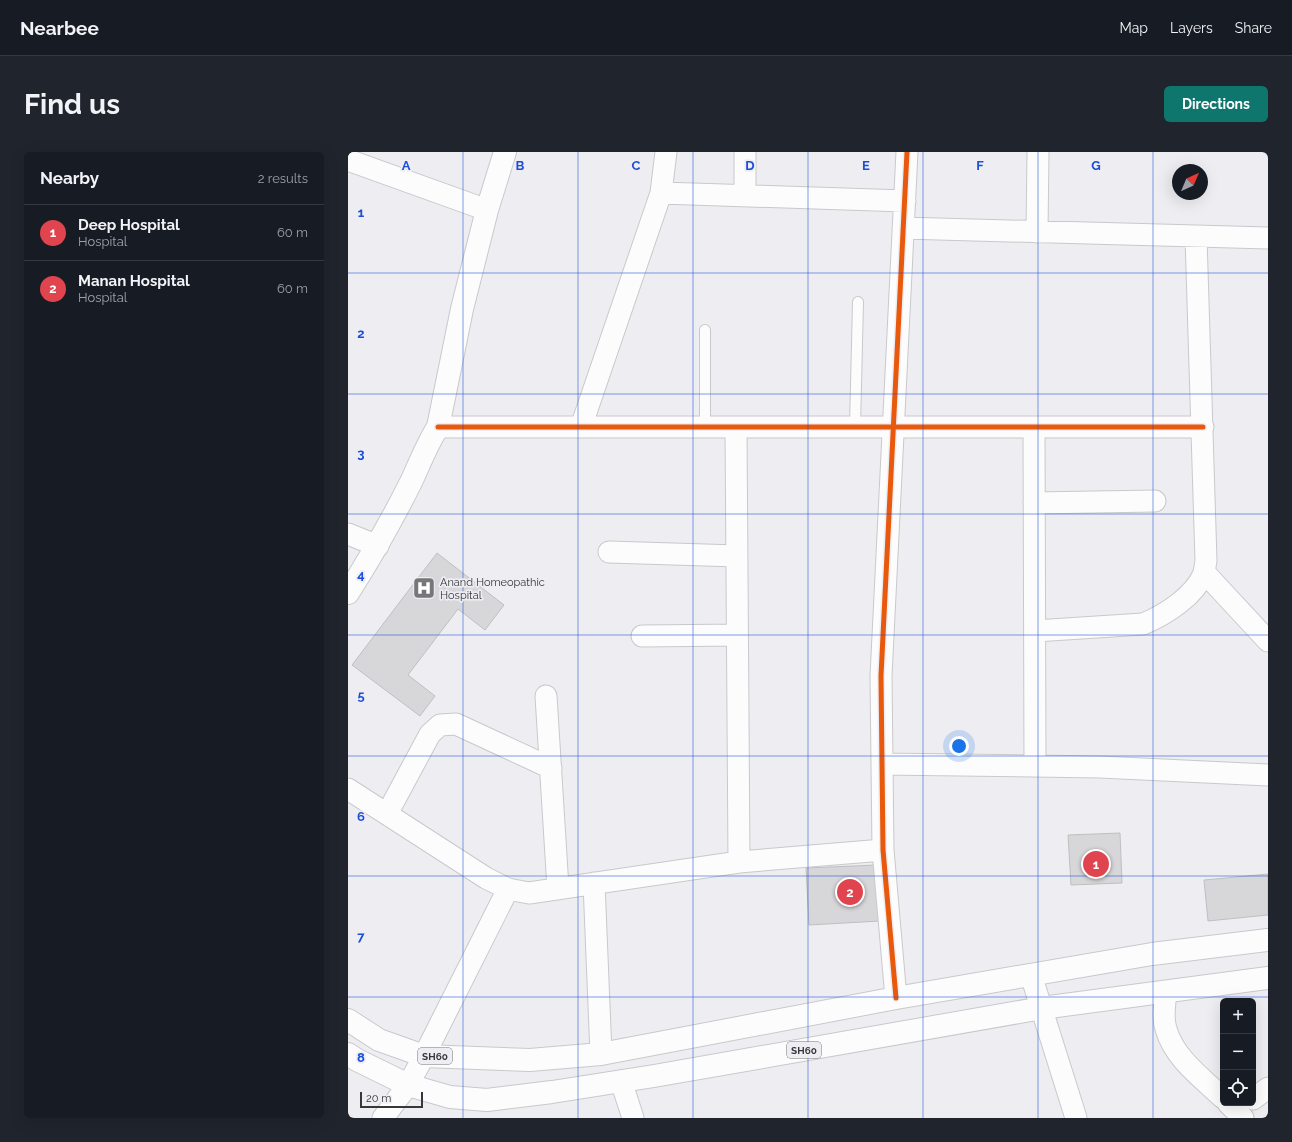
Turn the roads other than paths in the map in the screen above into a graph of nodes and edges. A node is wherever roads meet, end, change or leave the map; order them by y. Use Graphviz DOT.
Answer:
graph roads {
  1 [pos="505,152"];
  2 [pos="666,152"];
  3 [pos="745,152"];
  4 [pos="908,152"];
  5 [pos="1038,152"];
  6 [pos="348,160"];
  7 [pos="660,193"];
  8 [pos="745,195"];
  9 [pos="905,201"];
  10 [pos="486,210"];
  11 [pos="904,228"];
  12 [pos="1037,232"];
  13 [pos="1196,237"];
  14 [pos="1268,238"];
  15 [pos="858,302"];
  16 [pos="705,330"];
  17 [pos="438,427"];
  18 [pos="581,427"];
  19 [pos="705,427"];
  20 [pos="736,427"];
  21 [pos="855,427"];
  22 [pos="894,427"];
  23 [pos="1034,427"];
  24 [pos="1203,427"];
  25 [pos="1155,501"];
  26 [pos="1034,503"];
  27 [pos="348,534"];
  28 [pos="378,546"];
  29 [pos="609,552"];
  30 [pos="737,556"];
  31 [pos="1204,572"];
  32 [pos="348,593"];
  33 [pos="1035,631"];
  34 [pos="738,635"];
  35 [pos="642,636"];
  36 [pos="1268,642"];
  37 [pos="546,696"];
  38 [pos="882,764"];
  39 [pos="1035,766"];
  40 [pos="551,768"];
  41 [pos="1268,775"];
  42 [pos="348,789"];
  43 [pos="387,814"];
  44 [pos="883,850"];
  45 [pos="739,862"];
  46 [pos="594,883"];
  47 [pos="558,888"];
  48 [pos="508,889"];
  49 [pos="1268,940"];
  50 [pos="1032,975"];
  51 [pos="1268,978"];
  52 [pos="1166,992"];
  53 [pos="896,998"];
  54 [pos="1042,1008"];
  55 [pos="348,1020"];
  56 [pos="348,1054"];
  57 [pos="601,1054"];
  58 [pos="424,1056"];
  59 [pos="621,1081"];
  60 [pos="408,1085"];
  61 [pos="1268,1088"];
  62 [pos="1256,1097"];
  63 [pos="1236,1110"];
  64 [pos="383,1118"];
  65 [pos="633,1118"];
  66 [pos="1076,1118"];
  1 -- 10 [label="main road"];
  2 -- 7 [label="street"];
  3 -- 8 [label="street"];
  4 -- 9 [label="street"];
  5 -- 12 [label="street"];
  6 -- 10 [label="street"];
  7 -- 8 [label="street"];
  7 -- 18 [label="street"];
  8 -- 9 [label="street"];
  9 -- 11 [label="street"];
  10 -- 17 [label="main road"];
  11 -- 12 [label="street"];
  11 -- 22 [label="street"];
  12 -- 13 [label="street"];
  13 -- 14 [label="street"];
  13 -- 24 [label="street"];
  15 -- 21 [label="lane"];
  16 -- 19 [label="lane"];
  17 -- 18 [label="street"];
  17 -- 28 [label="main road"];
  18 -- 19 [label="street"];
  19 -- 20 [label="street"];
  20 -- 21 [label="street"];
  20 -- 30 [label="street"];
  21 -- 22 [label="street"];
  22 -- 23 [label="street"];
  22 -- 38 [label="street"];
  23 -- 24 [label="street"];
  23 -- 26 [label="street"];
  24 -- 31 [label="street"];
  25 -- 26 [label="street"];
  26 -- 33 [label="street"];
  27 -- 28 [label="street"];
  28 -- 32 [label="main road"];
  29 -- 30 [label="street"];
  30 -- 34 [label="street"];
  31 -- 33 [label="street"];
  31 -- 36 [label="street"];
  33 -- 39 [label="street"];
  34 -- 35 [label="street"];
  34 -- 45 [label="street"];
  37 -- 40 [label="street"];
  38 -- 39 [label="street"];
  38 -- 44 [label="street"];
  39 -- 41 [label="street"];
  40 -- 43 [label="street"];
  40 -- 47 [label="street"];
  42 -- 43 [label="street"];
  43 -- 48 [label="street"];
  44 -- 45 [label="street"];
  44 -- 53 [label="street"];
  45 -- 46 [label="street"];
  46 -- 47 [label="street"];
  46 -- 57 [label="street"];
  47 -- 48 [label="street"];
  48 -- 58 [label="street"];
  49 -- 50 [label="main road, SH60"];
  50 -- 53 [label="main road, SH60"];
  50 -- 54 [label="street"];
  51 -- 52 [label="main road, SH60"];
  52 -- 54 [label="main road, SH60"];
  52 -- 63 [label="street"];
  53 -- 57 [label="main road, SH60"];
  54 -- 59 [label="main road, SH60"];
  54 -- 66 [label="street"];
  55 -- 58 [label="main road, SH60"];
  56 -- 60 [label="main road, SH60"];
  57 -- 58 [label="main road, SH60"];
  58 -- 60 [label="street"];
  59 -- 60 [label="main road, SH60"];
  59 -- 65 [label="street"];
  60 -- 64 [label="street"];
  61 -- 62 [label="street"];
}
